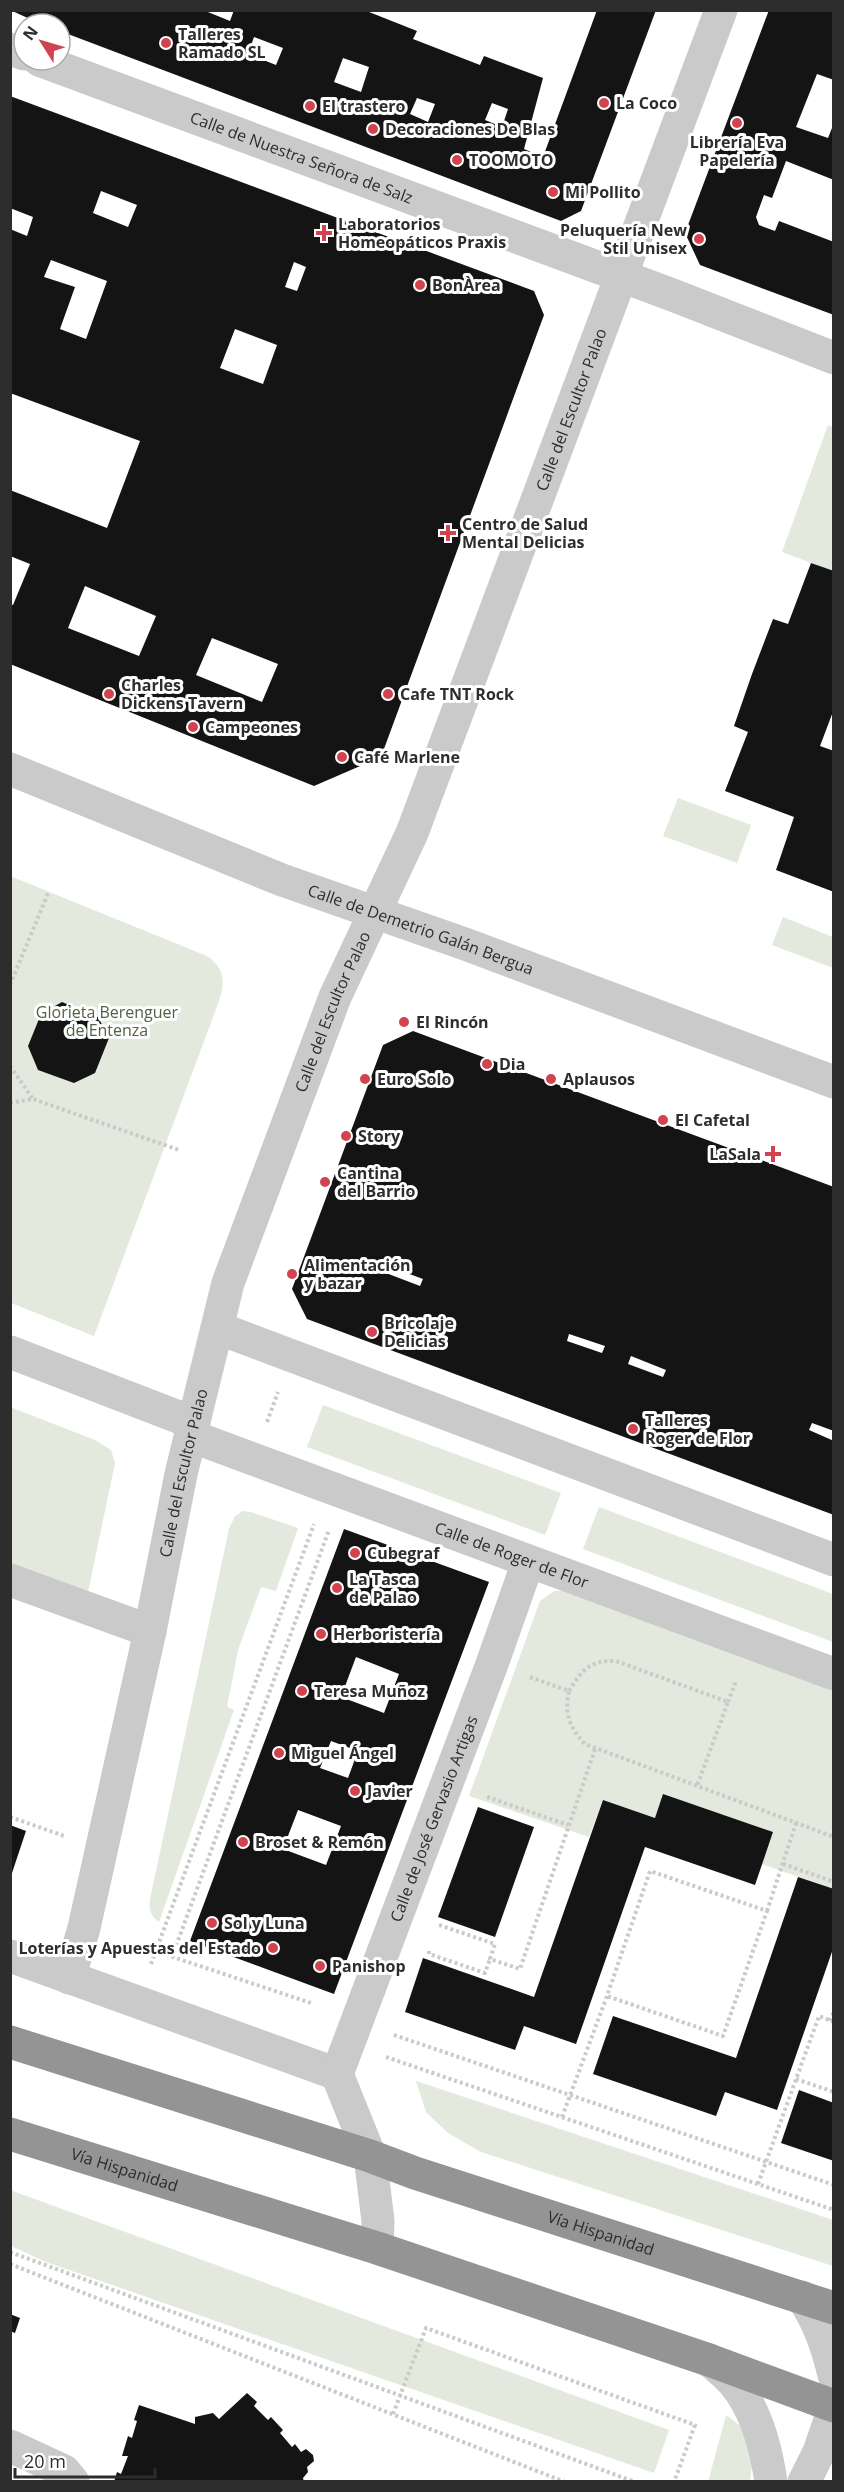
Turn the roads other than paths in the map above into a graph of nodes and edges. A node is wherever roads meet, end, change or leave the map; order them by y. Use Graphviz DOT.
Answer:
graph roads {
  1 [pos="721,10"];
  2 [pos="71,72"];
  3 [pos="622,277"];
  4 [pos="834,358"];
  5 [pos="10,769"];
  6 [pos="375,912"];
  7 [pos="834,1082"];
  8 [pos="218,1328"];
  9 [pos="10,1352"];
  10 [pos="192,1430"];
  11 [pos="834,1560"];
  12 [pos="528,1562"];
  13 [pos="10,1580"];
  14 [pos="150,1631"];
  15 [pos="834,1674"];
  16 [pos="10,1956"];
  17 [pos="69,1978"];
  18 [pos="10,2042"];
  19 [pos="343,2059"];
  20 [pos="10,2134"];
  21 [pos="370,2156"];
  22 [pos="376,2248"];
  23 [pos="802,2297"];
  24 [pos="834,2308"];
  25 [pos="709,2360"];
  26 [pos="834,2375"];
  27 [pos="834,2407"];
  28 [pos="10,2446"];
  29 [pos="73,2481"];
  30 [pos="771,2481"];
  31 [pos="804,2481"];
  1 -- 3 [label="street, Calle del Escultor Palao"];
  2 -- 3 [label="street, Calle de Nuestra Señora de Salz"];
  3 -- 4 [label="street, Calle de Nuestra Señora de Salz"];
  3 -- 6 [label="street, Calle del Escultor Palao"];
  5 -- 6 [label="street, Calle de Demetrio Galán Bergua"];
  6 -- 7 [label="street, Calle de Demetrio Galán Bergua"];
  6 -- 8 [label="street, Calle del Escultor Palao"];
  8 -- 10 [label="street, Calle del Escultor Palao"];
  8 -- 11 [label="street"];
  9 -- 10 [label="street, Calle de Roger de Flor"];
  10 -- 12 [label="street, Calle de Roger de Flor"];
  10 -- 14 [label="street, Calle del Escultor Palao"];
  12 -- 15 [label="street, Calle de Roger de Flor"];
  12 -- 19 [label="street, Calle de José Gervasio Artigas"];
  13 -- 14 [label="street"];
  14 -- 17 [label="street, Calle del Escultor Palao"];
  16 -- 17 [label="street"];
  17 -- 19 [label="street"];
  18 -- 21 [label="highway, Vía Hispanidad"];
  19 -- 21 [label="street"];
  20 -- 22 [label="highway, Vía Hispanidad"];
  21 -- 22 [label="street"];
  21 -- 23 [label="highway, Vía Hispanidad"];
  22 -- 25 [label="highway, Vía Hispanidad"];
  23 -- 24 [label="highway, Vía Hispanidad"];
  23 -- 26 [label="street"];
  25 -- 27 [label="highway, Vía Hispanidad"];
  25 -- 30 [label="street"];
  27 -- 31 [label="street"];
  28 -- 29 [label="street"];
}
